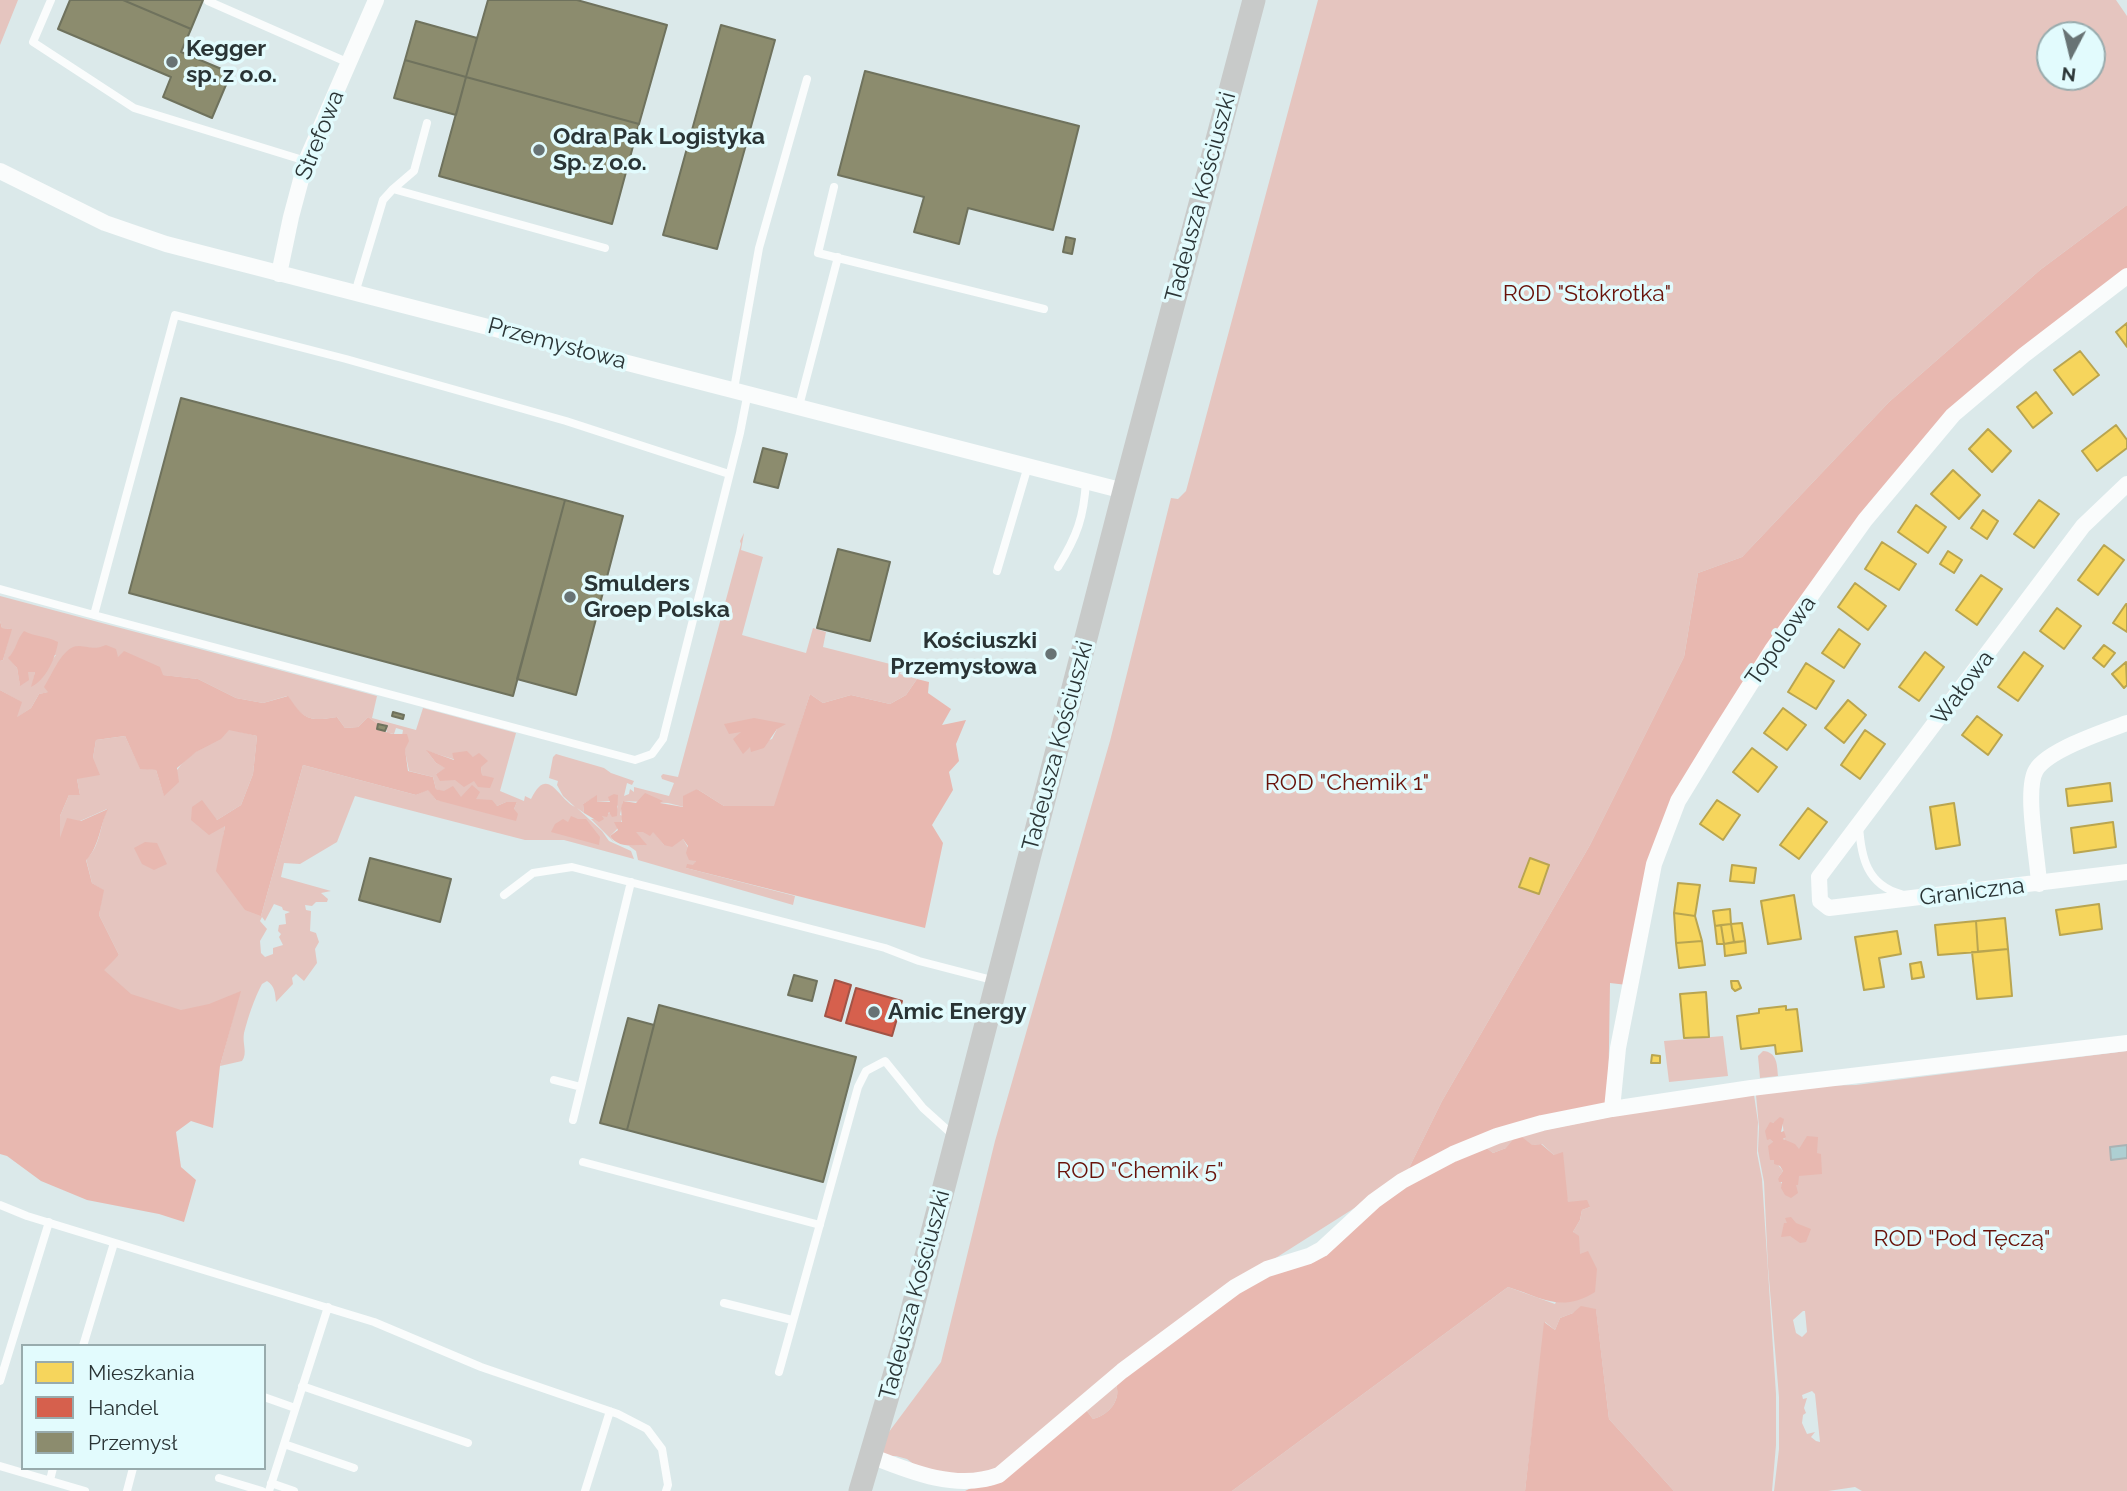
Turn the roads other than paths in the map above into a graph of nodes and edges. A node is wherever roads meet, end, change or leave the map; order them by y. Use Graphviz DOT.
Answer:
graph roads {
  1 [pos="51,0"];
  2 [pos="376,0"];
  3 [pos="1254,0"];
  4 [pos="208,1"];
  5 [pos="349,63"];
  6 [pos="807,79"];
  7 [pos="426,123"];
  8 [pos="306,161"];
  9 [pos="0,171"];
  10 [pos="834,187"];
  11 [pos="393,189"];
  12 [pos="605,248"];
  13 [pos="838,257"];
  14 [pos="279,274"];
  15 [pos="2127,276"];
  16 [pos="355,293"];
  17 [pos="1044,309"];
  18 [pos="741,391"];
  19 [pos="799,406"];
  20 [pos="1028,466"];
  21 [pos="729,474"];
  22 [pos="1086,481"];
  23 [pos="2127,484"];
  24 [pos="1124,491"];
  25 [pos="1058,566"];
  26 [pos="997,571"];
  27 [pos="0,589"];
  28 [pos="94,615"];
  29 [pos="2127,723"];
  30 [pos="1859,826"];
  31 [pos="2127,873"];
  32 [pos="631,882"];
  33 [pos="2039,884"];
  34 [pos="504,895"];
  35 [pos="1915,898"];
  36 [pos="1820,901"];
  37 [pos="996,981"];
  38 [pos="2127,1043"];
  39 [pos="554,1080"];
  40 [pos="581,1087"];
  41 [pos="1612,1109"];
  42 [pos="573,1120"];
  43 [pos="956,1138"];
  44 [pos="583,1161"];
  45 [pos="0,1205"];
  46 [pos="49,1222"];
  47 [pos="821,1225"];
  48 [pos="114,1243"];
  49 [pos="724,1303"];
  50 [pos="328,1307"];
  51 [pos="792,1320"];
  52 [pos="84,1344"];
  53 [pos="779,1372"];
  54 [pos="0,1381"];
  55 [pos="302,1386"];
  56 [pos="266,1398"];
  57 [pos="295,1408"];
  58 [pos="610,1411"];
  59 [pos="468,1443"];
  60 [pos="284,1444"];
  61 [pos="871,1456"];
  62 [pos="0,1465"];
  63 [pos="354,1468"];
  64 [pos="52,1470"];
  65 [pos="132,1470"];
  66 [pos="219,1478"];
  67 [pos="50,1480"];
  68 [pos="270,1487"];
  69 [pos="85,1491"];
  70 [pos="127,1491"];
  71 [pos="262,1491"];
  72 [pos="294,1491"];
  73 [pos="586,1491"];
  74 [pos="666,1491"];
  75 [pos="860,1491"];
  1 -- 8 [label="lane"];
  2 -- 5 [label="street, Strefowa"];
  3 -- 24 [label="main road, Tadeusza Kościuszki"];
  4 -- 5 [label="lane"];
  5 -- 8 [label="street, Strefowa"];
  6 -- 18 [label="lane"];
  7 -- 11 [label="lane"];
  8 -- 14 [label="street, Strefowa"];
  9 -- 14 [label="street, Przemysłowa"];
  10 -- 13 [label="lane"];
  11 -- 12 [label="lane"];
  11 -- 16 [label="lane"];
  13 -- 17 [label="lane"];
  13 -- 19 [label="lane"];
  14 -- 16 [label="street, Przemysłowa"];
  15 -- 41 [label="street, Topolowa"];
  16 -- 18 [label="street, Przemysłowa"];
  18 -- 19 [label="street, Przemysłowa"];
  18 -- 21 [label="lane"];
  19 -- 20 [label="street, Przemysłowa"];
  20 -- 22 [label="street, Przemysłowa"];
  20 -- 26 [label="lane"];
  21 -- 28 [label="lane"];
  21 -- 28 [label="lane"];
  22 -- 24 [label="street, Przemysłowa"];
  22 -- 25 [label="lane"];
  23 -- 30 [label="street, Wałowa"];
  24 -- 37 [label="main road, Tadeusza Kościuszki"];
  27 -- 28 [label="lane"];
  29 -- 33 [label="street"];
  30 -- 35 [label="lane"];
  30 -- 36 [label="street, Wałowa"];
  31 -- 33 [label="street, Graniczna"];
  32 -- 34 [label="lane"];
  32 -- 37 [label="lane"];
  32 -- 40 [label="lane"];
  33 -- 35 [label="street, Graniczna"];
  35 -- 36 [label="street, Graniczna"];
  37 -- 43 [label="main road, Tadeusza Kościuszki"];
  38 -- 41 [label="street"];
  39 -- 40 [label="lane"];
  40 -- 42 [label="lane"];
  41 -- 61 [label="street"];
  43 -- 47 [label="lane"];
  43 -- 61 [label="main road, Tadeusza Kościuszki"];
  44 -- 47 [label="lane"];
  45 -- 46 [label="lane"];
  46 -- 48 [label="lane"];
  46 -- 54 [label="lane"];
  47 -- 51 [label="lane"];
  48 -- 50 [label="lane"];
  48 -- 52 [label="lane"];
  49 -- 51 [label="lane"];
  50 -- 55 [label="lane"];
  50 -- 58 [label="lane"];
  51 -- 53 [label="lane"];
  55 -- 57 [label="lane"];
  55 -- 59 [label="lane"];
  56 -- 57 [label="lane"];
  57 -- 60 [label="lane"];
  58 -- 73 [label="lane"];
  58 -- 74 [label="lane"];
  60 -- 63 [label="lane"];
  60 -- 68 [label="lane"];
  61 -- 75 [label="main road, Tadeusza Kościuszki"];
  62 -- 67 [label="lane"];
  64 -- 67 [label="lane"];
  65 -- 70 [label="lane"];
  66 -- 71 [label="lane"];
  67 -- 69 [label="lane"];
  68 -- 72 [label="lane"];
}
